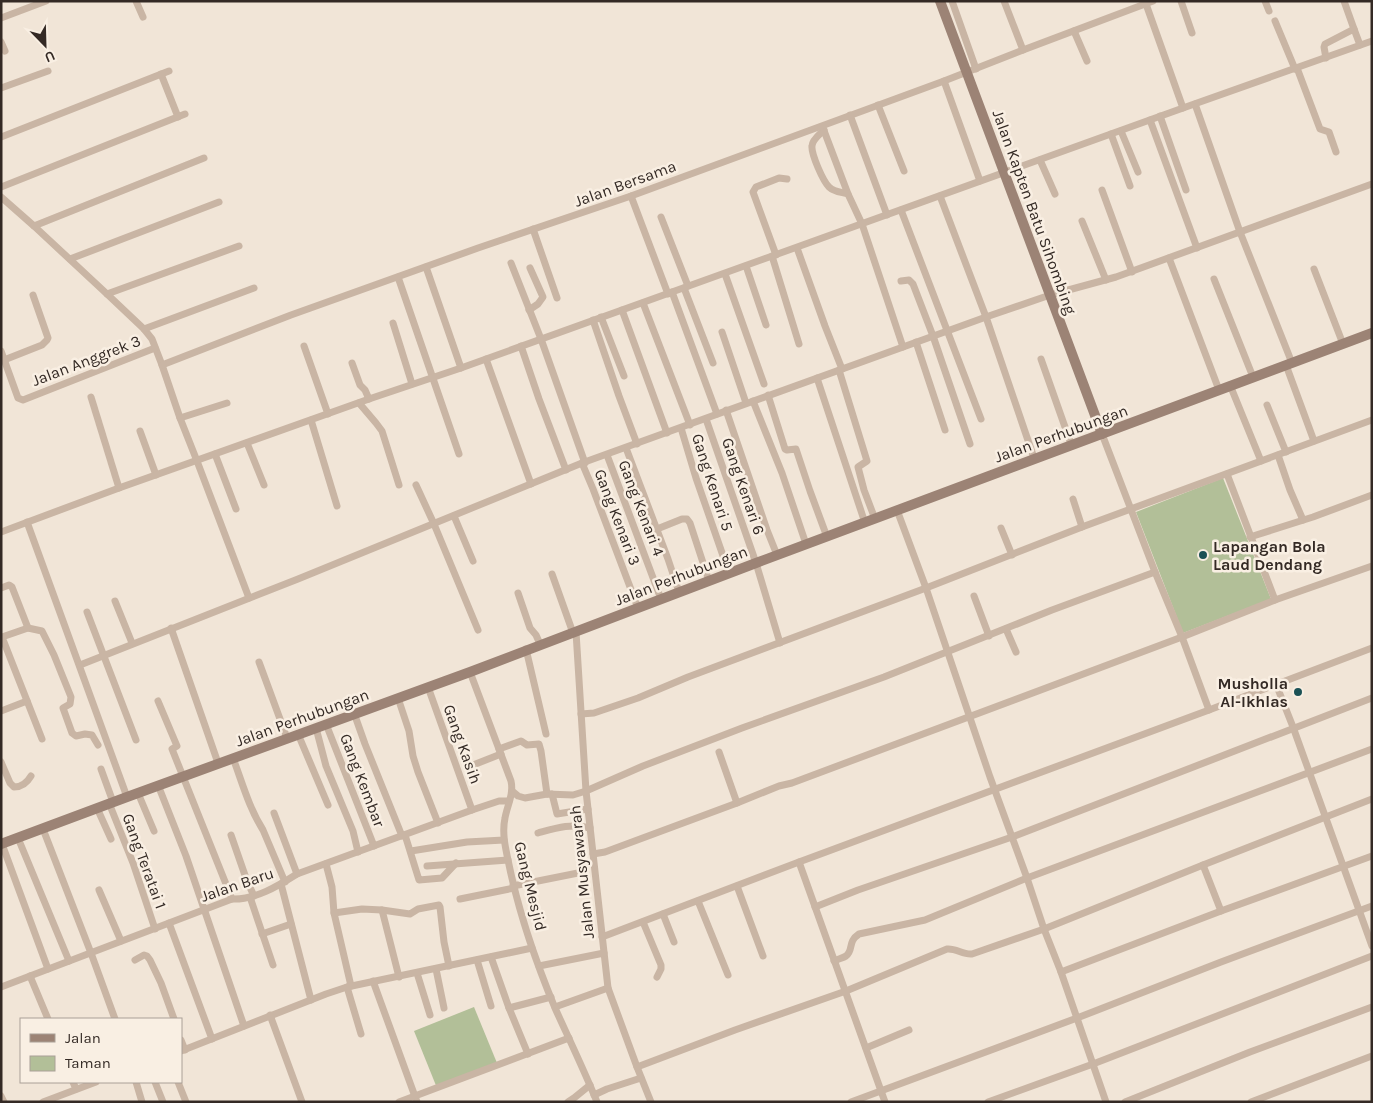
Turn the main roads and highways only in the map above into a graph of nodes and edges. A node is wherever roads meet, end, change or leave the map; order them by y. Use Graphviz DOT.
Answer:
graph roads {
  1 [pos="940,1"];
  2 [pos="1372,333"];
  3 [pos="1102,434"];
  4 [pos="2,844"];
  1 -- 3 [label="main road, Jalan Kapten Batu Sihombing"];
  2 -- 3 [label="main road, Jalan Perhubungan"];
  3 -- 4 [label="main road, Jalan Perhubungan"];
}
